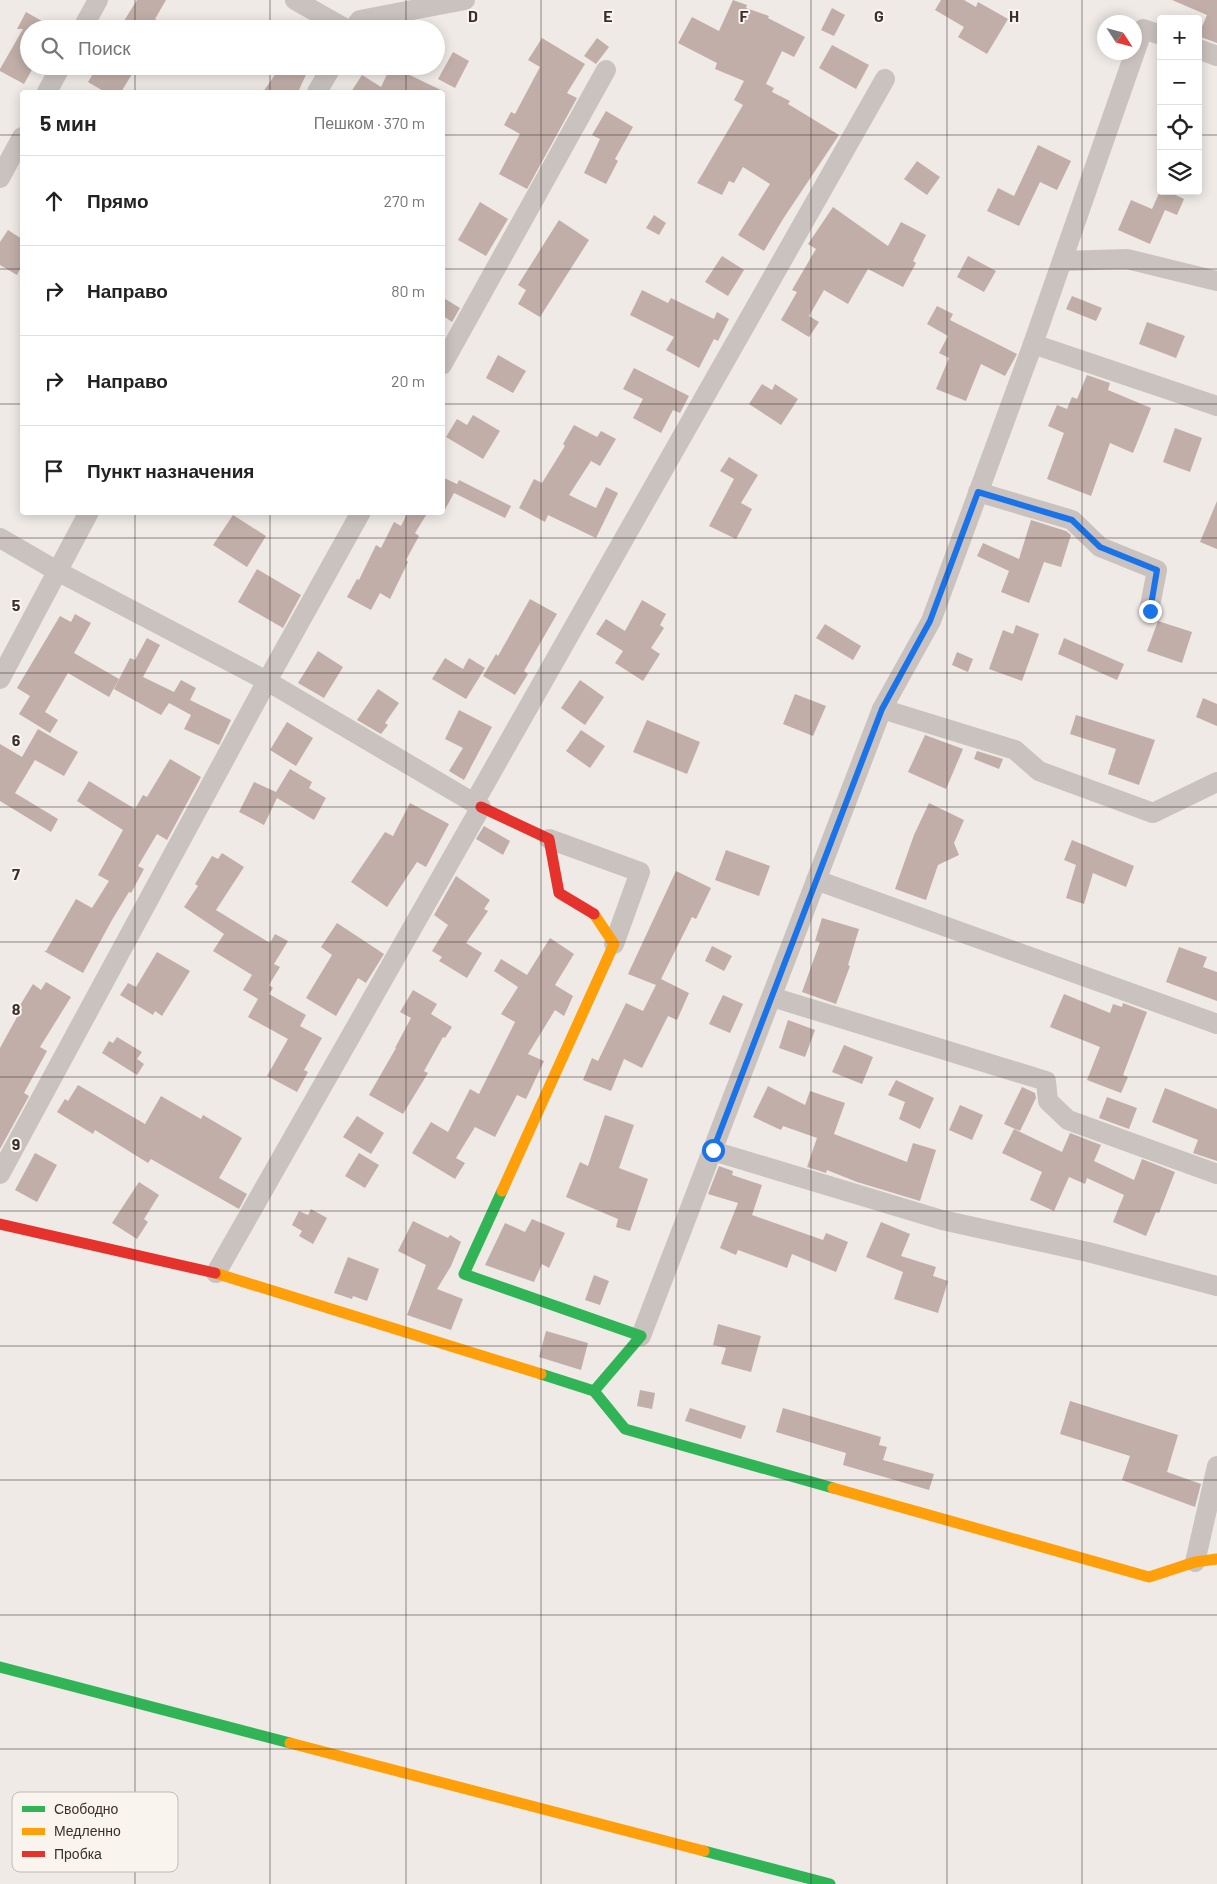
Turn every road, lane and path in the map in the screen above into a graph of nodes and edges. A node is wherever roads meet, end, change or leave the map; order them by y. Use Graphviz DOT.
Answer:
graph roads {
  1 [pos="98,0"];
  2 [pos="294,0"];
  3 [pos="465,0"];
  4 [pos="87,20"];
  5 [pos="330,20"];
  6 [pos="360,20"];
  7 [pos="1157,34"];
  8 [pos="1202,50"];
  9 [pos="1217,56"];
  10 [pos="606,70"];
  11 [pos="56,75"];
  12 [pos="327,75"];
  13 [pos="885,79"];
  14 [pos="48,90"];
  15 [pos="318,90"];
  16 [pos="20,141"];
  17 [pos="0,178"];
  18 [pos="1062,261"];
  19 [pos="1217,281"];
  20 [pos="1033,344"];
  21 [pos="445,360"];
  22 [pos="1217,406"];
  23 [pos="978,492"];
  24 [pos="87,515"];
  25 [pos="358,515"];
  26 [pos="0,538"];
  27 [pos="57,571"];
  28 [pos="1150,611"];
  29 [pos="0,680"];
  30 [pos="267,681"];
  31 [pos="882,709"];
  32 [pos="1217,782"];
  33 [pos="478,805"];
  34 [pos="549,839"];
  35 [pos="816,880"];
  36 [pos="614,944"];
  37 [pos="772,997"];
  38 [pos="1217,1024"];
  39 [pos="713,1150"];
  40 [pos="0,1174"];
  41 [pos="1217,1174"];
  42 [pos="0,1224"];
  43 [pos="216,1272"];
  44 [pos="1217,1286"];
  45 [pos="642,1336"];
  46 [pos="594,1391"];
  47 [pos="1217,1466"];
  48 [pos="1217,1559"];
  49 [pos="1195,1562"];
  50 [pos="0,1668"];
  51 [pos="830,1884"];
  1 -- 4 [label="street"];
  2 -- 5 [label="street"];
  3 -- 6 [label="street"];
  7 -- 18 [label="street"];
  8 -- 9 [label="street"];
  10 -- 21 [label="street"];
  11 -- 14 [label="street"];
  12 -- 15 [label="street"];
  13 -- 33 [label="street"];
  16 -- 17 [label="street"];
  18 -- 19 [label="street"];
  18 -- 20 [label="street"];
  20 -- 22 [label="street"];
  20 -- 23 [label="street"];
  23 -- 28 [label="street"];
  23 -- 31 [label="street"];
  24 -- 27 [label="street"];
  25 -- 30 [label="street"];
  26 -- 27 [label="street"];
  27 -- 29 [label="street"];
  27 -- 30 [label="street"];
  30 -- 33 [label="street"];
  30 -- 40 [label="street"];
  31 -- 32 [label="street"];
  31 -- 35 [label="street"];
  33 -- 34 [label="street"];
  33 -- 43 [label="street"];
  34 -- 36 [label="street"];
  34 -- 36 [label="street"];
  35 -- 37 [label="street"];
  35 -- 38 [label="street"];
  36 -- 45 [label="street"];
  37 -- 39 [label="street"];
  37 -- 41 [label="street"];
  39 -- 44 [label="street"];
  39 -- 45 [label="street"];
  42 -- 43 [label="street"];
  43 -- 46 [label="street"];
  45 -- 46 [label="street"];
  46 -- 49 [label="street"];
  47 -- 49 [label="street"];
  48 -- 49 [label="street"];
  50 -- 51 [label="street"];
}
